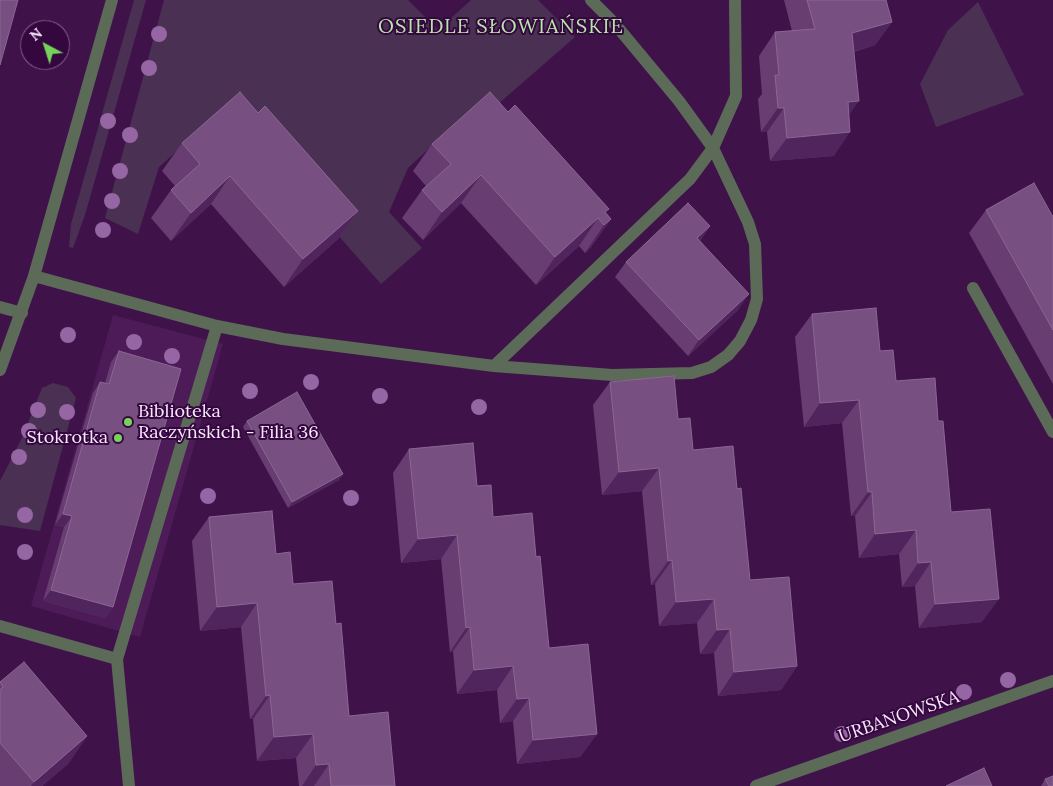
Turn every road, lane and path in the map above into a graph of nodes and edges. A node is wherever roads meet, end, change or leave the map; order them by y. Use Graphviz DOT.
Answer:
graph roads {
  1 [pos="112,0"];
  2 [pos="591,0"];
  3 [pos="734,0"];
  4 [pos="713,148"];
  5 [pos="34,276"];
  6 [pos="973,288"];
  7 [pos="0,307"];
  8 [pos="22,313"];
  9 [pos="217,326"];
  10 [pos="494,366"];
  11 [pos="0,370"];
  12 [pos="1053,432"];
  13 [pos="0,626"];
  14 [pos="117,659"];
  15 [pos="1053,681"];
  16 [pos="129,786"];
  17 [pos="756,786"];
  1 -- 5 [label="street"];
  2 -- 4 [label="street"];
  3 -- 4 [label="street"];
  4 -- 10 [label="street"];
  4 -- 10 [label="street"];
  5 -- 8 [label="street"];
  5 -- 9 [label="street"];
  6 -- 12 [label="street"];
  7 -- 8 [label="street"];
  8 -- 11 [label="street"];
  9 -- 10 [label="street"];
  9 -- 14 [label="street"];
  13 -- 14 [label="street"];
  14 -- 16 [label="street"];
  15 -- 17 [label="street, URBANOWSKA"];
}
